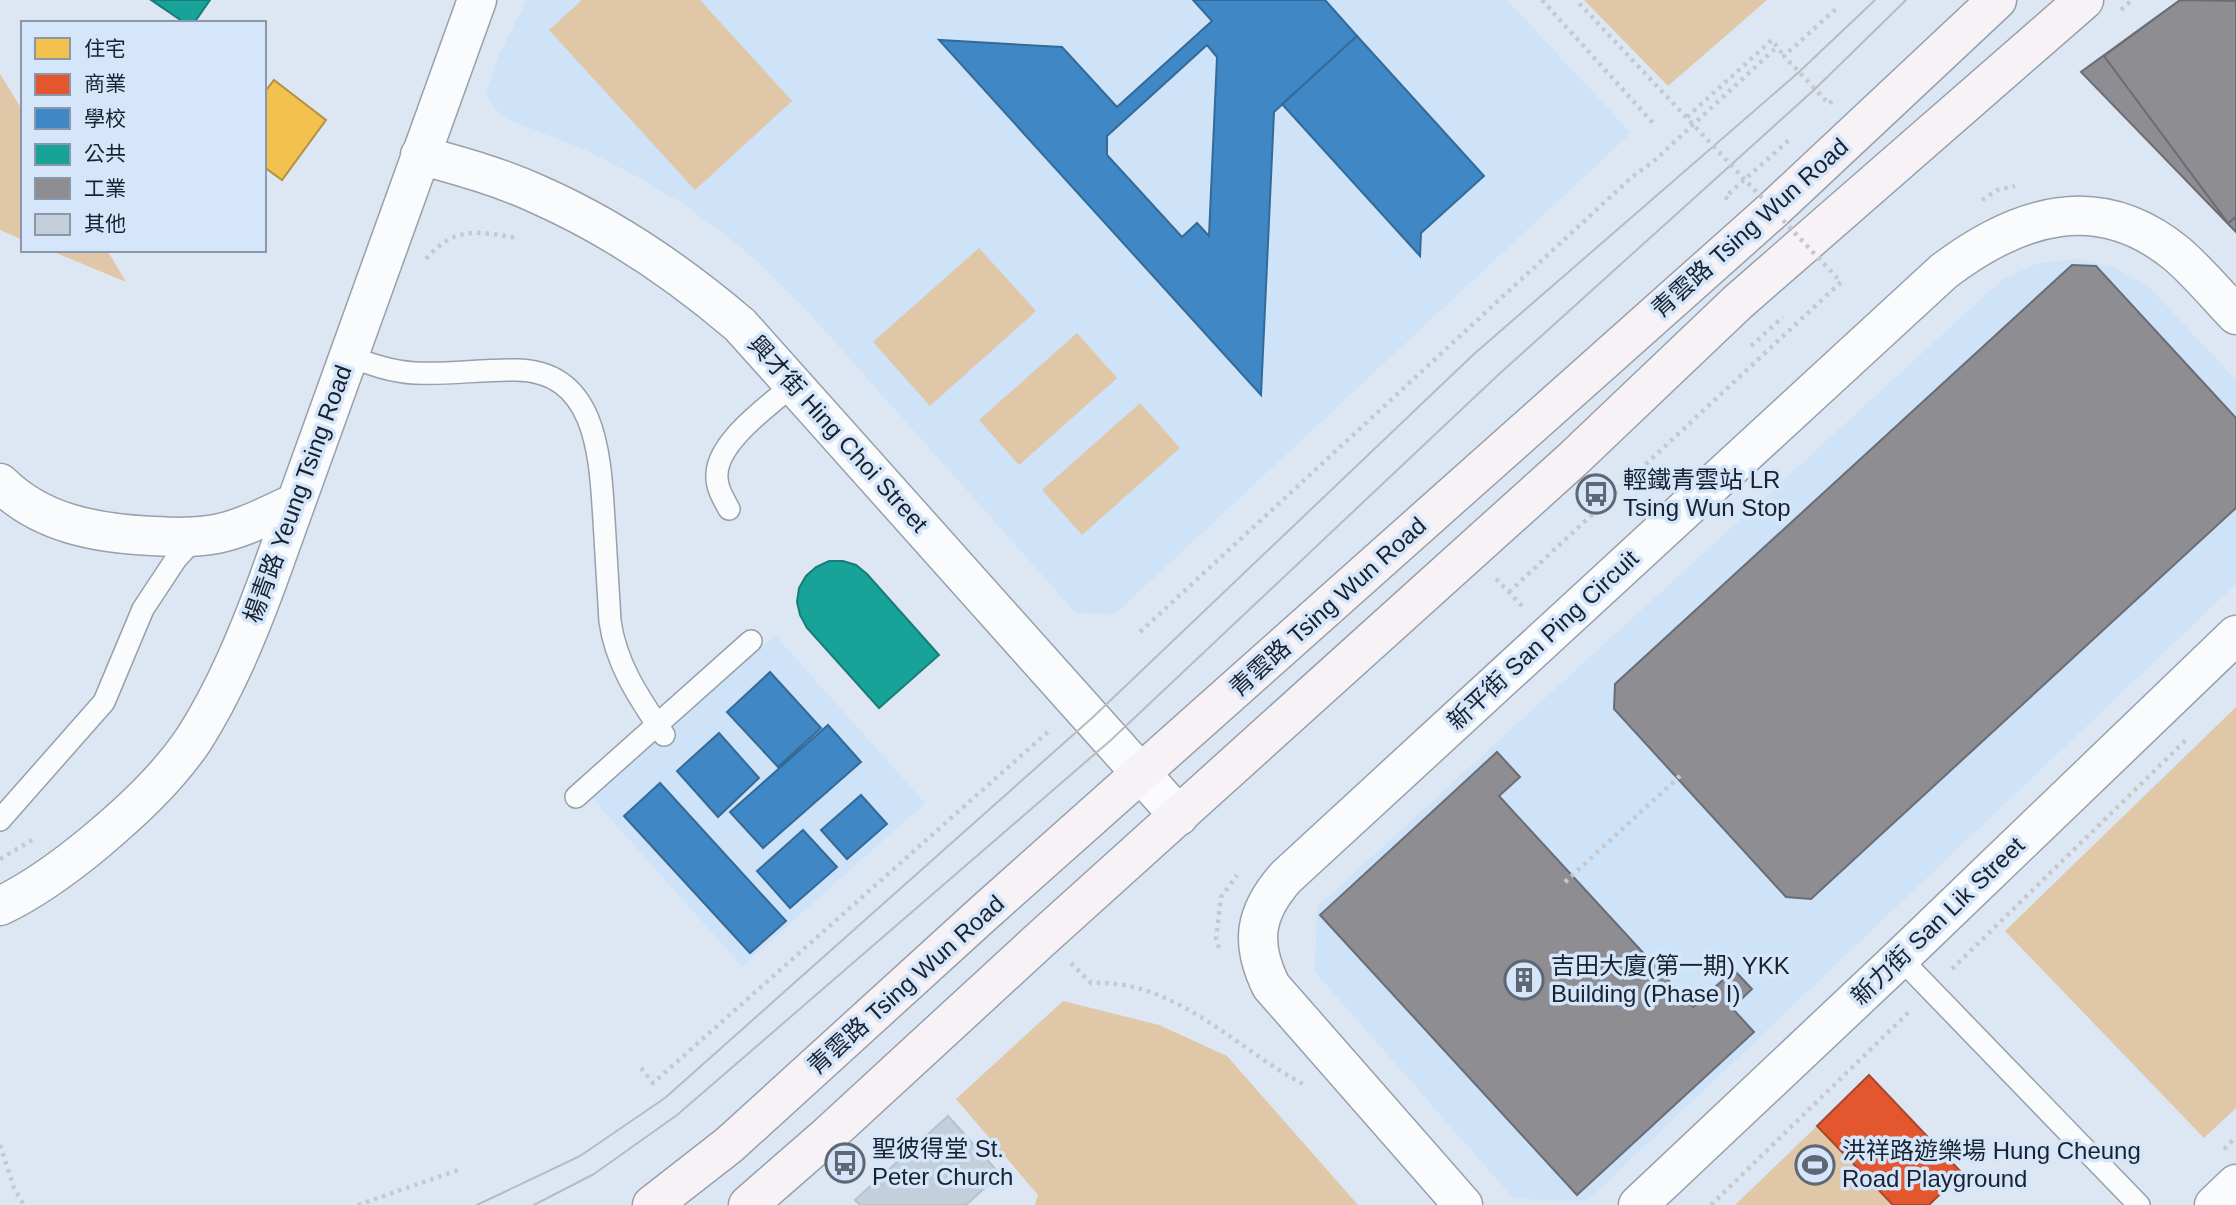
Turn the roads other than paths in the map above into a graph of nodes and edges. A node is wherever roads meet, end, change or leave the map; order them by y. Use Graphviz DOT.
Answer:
graph roads {
  1 [pos="477,0"];
  2 [pos="1997,0"];
  3 [pos="2084,0"];
  4 [pos="420,155"];
  5 [pos="2236,316"];
  6 [pos="348,356"];
  7 [pos="794,384"];
  8 [pos="0,483"];
  9 [pos="295,503"];
  10 [pos="729,509"];
  11 [pos="197,537"];
  12 [pos="2236,635"];
  13 [pos="751,641"];
  14 [pos="660,730"];
  15 [pos="1141,773"];
  16 [pos="576,797"];
  17 [pos="1179,816"];
  18 [pos="0,820"];
  19 [pos="0,906"];
  20 [pos="1900,958"];
  21 [pos="2236,1184"];
  22 [pos="652,1205"];
  23 [pos="748,1205"];
  24 [pos="1462,1205"];
  25 [pos="1638,1205"];
  26 [pos="2139,1205"];
  27 [pos="2214,1205"];
  1 -- 4 [label="street, 楊青路 Yeung Tsing Road"];
  2 -- 15 [label="main road, 青雲路 Tsing Wun Road"];
  3 -- 17 [label="main road, 青雲路 Tsing Wun Road"];
  4 -- 6 [label="street, 楊青路 Yeung Tsing Road"];
  4 -- 7 [label="street, 興才街 Hing Choi Street"];
  5 -- 24 [label="street, 新平街 San Ping Circuit"];
  6 -- 9 [label="street, 楊青路 Yeung Tsing Road"];
  6 -- 14 [label="lane"];
  7 -- 10 [label="lane"];
  7 -- 15 [label="street, 興才街 Hing Choi Street"];
  8 -- 11 [label="street"];
  9 -- 11 [label="street"];
  9 -- 19 [label="street, 楊青路 Yeung Tsing Road"];
  11 -- 18 [label="lane"];
  12 -- 20 [label="street, 新力街 San Lik Street"];
  13 -- 14 [label="lane"];
  14 -- 16 [label="lane"];
  15 -- 17 [label="street, 興才街 Hing Choi Street"];
  15 -- 22 [label="main road, 青雲路 Tsing Wun Road"];
  17 -- 23 [label="main road, 青雲路 Tsing Wun Road"];
  20 -- 25 [label="street, 新力街 San Lik Street"];
  20 -- 26 [label="lane"];
  21 -- 27 [label="street"];
}
